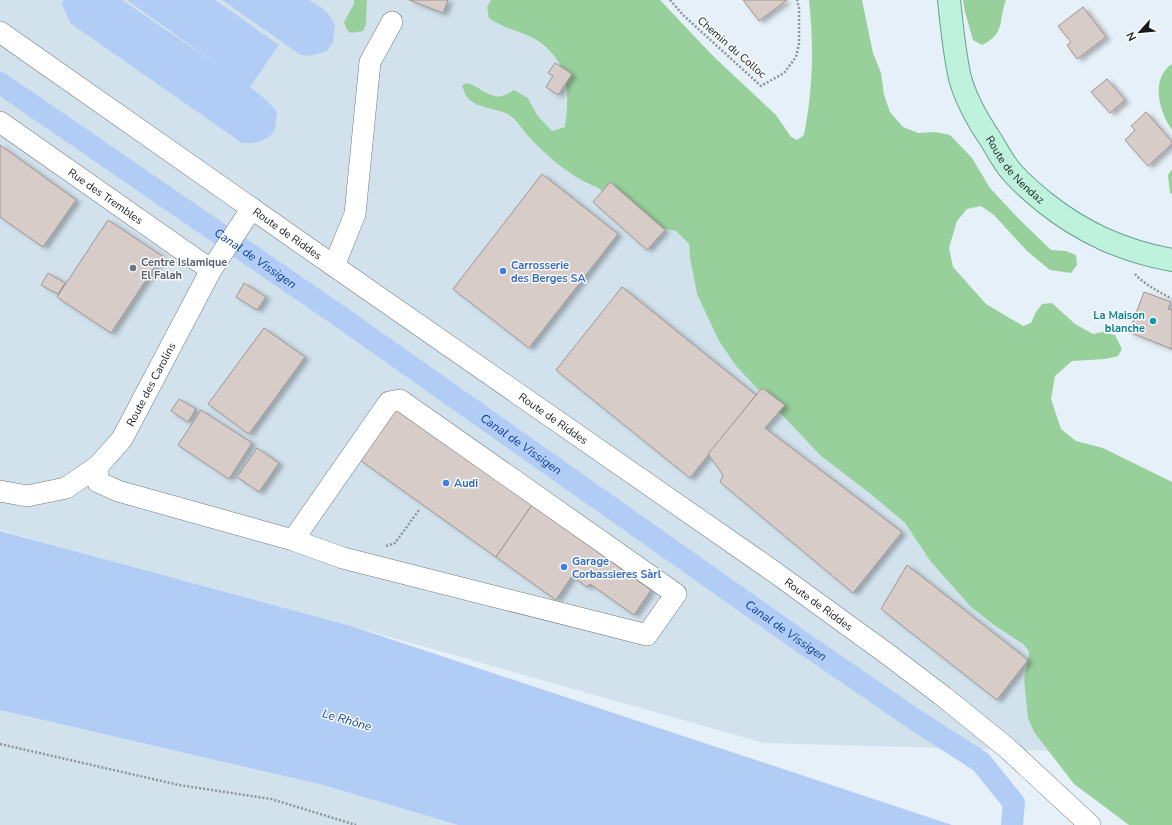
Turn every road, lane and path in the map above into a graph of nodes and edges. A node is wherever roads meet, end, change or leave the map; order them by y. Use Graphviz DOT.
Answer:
graph roads {
  1 [pos="670,0"];
  2 [pos="797,0"];
  3 [pos="949,0"];
  4 [pos="392,22"];
  5 [pos="0,32"];
  6 [pos="0,122"];
  7 [pos="252,208"];
  8 [pos="1132,251"];
  9 [pos="1172,260"];
  10 [pos="334,266"];
  11 [pos="211,270"];
  12 [pos="1172,298"];
  13 [pos="98,466"];
  14 [pos="0,491"];
  15 [pos="419,510"];
  16 [pos="293,540"];
  17 [pos="380,544"];
  18 [pos="0,744"];
  19 [pos="356,825"];
  20 [pos="1090,825"];
  1 -- 2 [label="path, Chemin du Colloc"];
  3 -- 8 [label="main road, Route de Nendaz"];
  4 -- 10 [label="street"];
  5 -- 7 [label="street, Route de Riddes"];
  6 -- 11 [label="street, Rue des Trembles"];
  7 -- 10 [label="street, Route de Riddes"];
  7 -- 11 [label="street, Route des Carolins"];
  8 -- 9 [label="main road, Route de Nendaz"];
  8 -- 12 [label="path"];
  10 -- 20 [label="street, Route de Riddes"];
  11 -- 13 [label="street, Route des Carolins"];
  13 -- 14 [label="street, Route des Carolins"];
  13 -- 16 [label="street"];
  15 -- 17 [label="path"];
  16 -- 16 [label="street"];
  18 -- 19 [label="path"];
}
